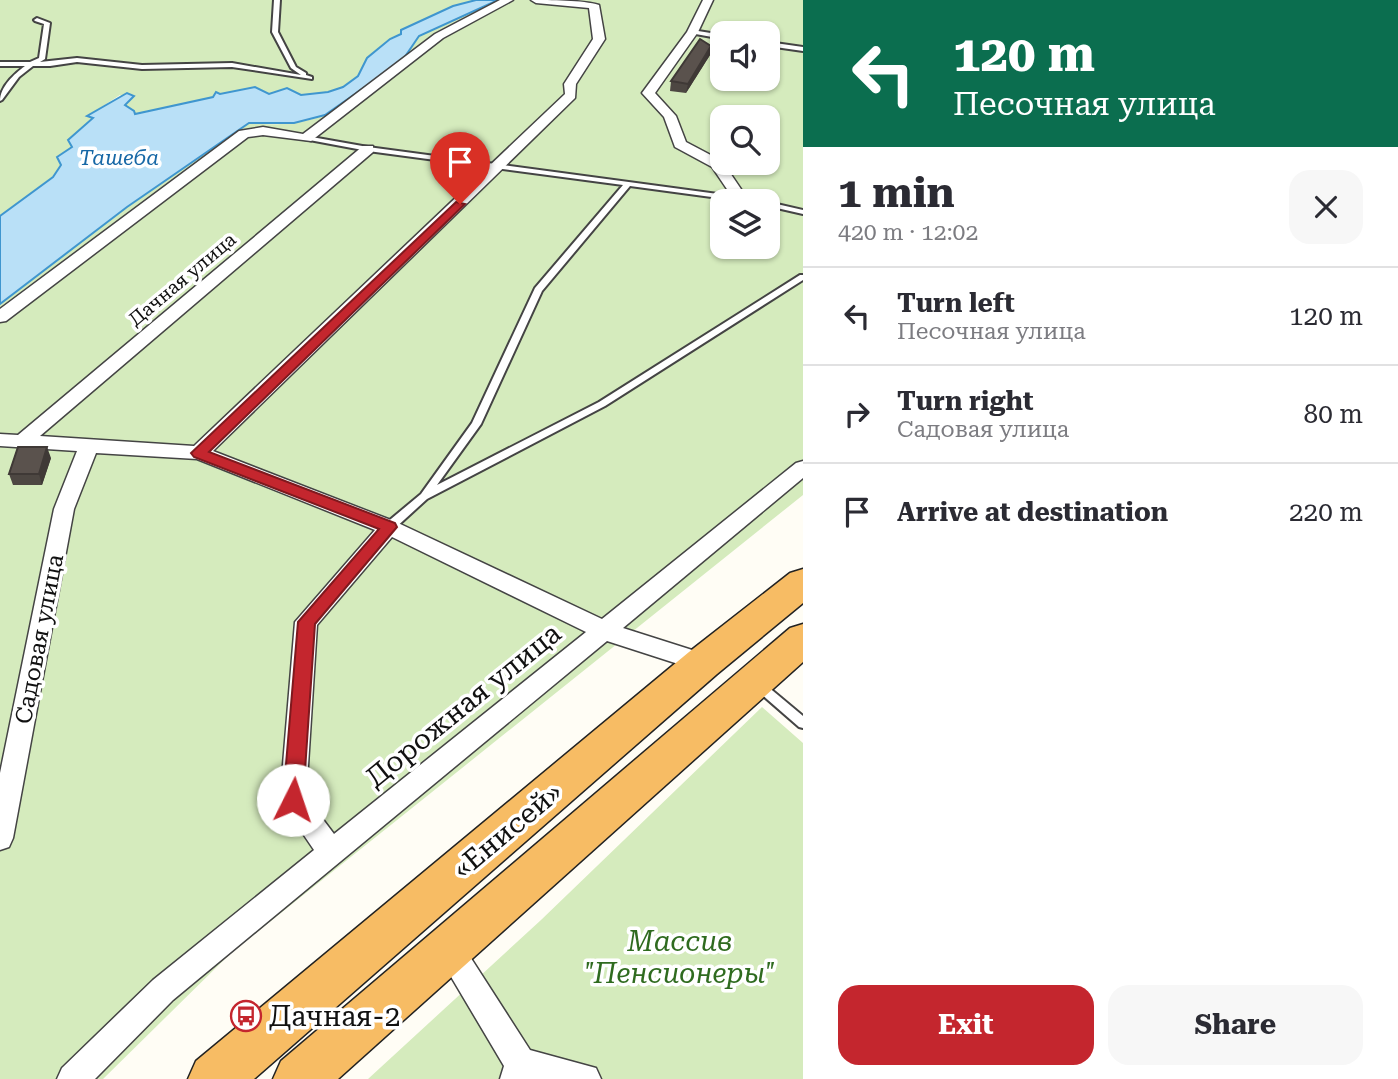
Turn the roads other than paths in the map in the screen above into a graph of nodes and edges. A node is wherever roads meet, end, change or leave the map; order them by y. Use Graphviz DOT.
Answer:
graph roads {
  1 [pos="276,0"];
  2 [pos="508,0"];
  3 [pos="536,0"];
  4 [pos="708,0"];
  5 [pos="37,20"];
  6 [pos="692,32"];
  7 [pos="710,35"];
  8 [pos="780,46"];
  9 [pos="803,49"];
  10 [pos="28,64"];
  11 [pos="0,65"];
  12 [pos="0,99"];
  13 [pos="306,138"];
  14 [pos="368,149"];
  15 [pos="500,166"];
  16 [pos="629,183"];
  17 [pos="734,189"];
  18 [pos="710,194"];
  19 [pos="780,207"];
  20 [pos="803,212"];
  21 [pos="803,277"];
  22 [pos="0,317"];
  23 [pos="0,440"];
  24 [pos="24,440"];
  25 [pos="89,445"];
  26 [pos="199,453"];
  27 [pos="803,468"];
  28 [pos="423,497"];
  29 [pos="389,527"];
  30 [pos="803,583"];
  31 [pos="605,631"];
  32 [pos="803,639"];
  33 [pos="703,663"];
  34 [pos="753,681"];
  35 [pos="803,723"];
  36 [pos="0,836"];
  37 [pos="331,852"];
  38 [pos="448,948"];
  39 [pos="518,1071"];
  40 [pos="73,1079"];
  41 [pos="214,1079"];
  42 [pos="299,1079"];
  43 [pos="585,1079"];
  1 -- 10 [label="lane"];
  2 -- 13 [label="street"];
  3 -- 15 [label="street"];
  4 -- 6 [label="street"];
  5 -- 10 [label="lane"];
  6 -- 7 [label="lane"];
  6 -- 17 [label="street"];
  8 -- 9 [label="lane"];
  10 -- 11 [label="lane"];
  10 -- 12 [label="lane"];
  13 -- 14 [label="lane"];
  13 -- 22 [label="street"];
  14 -- 15 [label="lane"];
  14 -- 24 [label="street, Дачная улица"];
  15 -- 16 [label="lane"];
  15 -- 26 [label="street"];
  16 -- 18 [label="lane"];
  16 -- 28 [label="lane"];
  19 -- 20 [label="lane"];
  21 -- 28 [label="lane"];
  23 -- 24 [label="street"];
  24 -- 25 [label="street"];
  25 -- 26 [label="street"];
  25 -- 36 [label="street, Садовая улица"];
  26 -- 29 [label="street"];
  27 -- 31 [label="street, Дорожная улица"];
  28 -- 29 [label="lane"];
  29 -- 31 [label="street"];
  29 -- 37 [label="street"];
  30 -- 33 [label="highway, «Енисей»"];
  31 -- 33 [label="street"];
  31 -- 37 [label="street, Дорожная улица"];
  32 -- 34 [label="highway, «Енисей»"];
  33 -- 41 [label="highway, «Енисей»"];
  34 -- 35 [label="lane"];
  34 -- 38 [label="highway, «Енисей»"];
  37 -- 40 [label="street, Дорожная улица"];
  38 -- 39 [label="street"];
  38 -- 42 [label="highway, «Енисей»"];
  39 -- 43 [label="street"];
}
